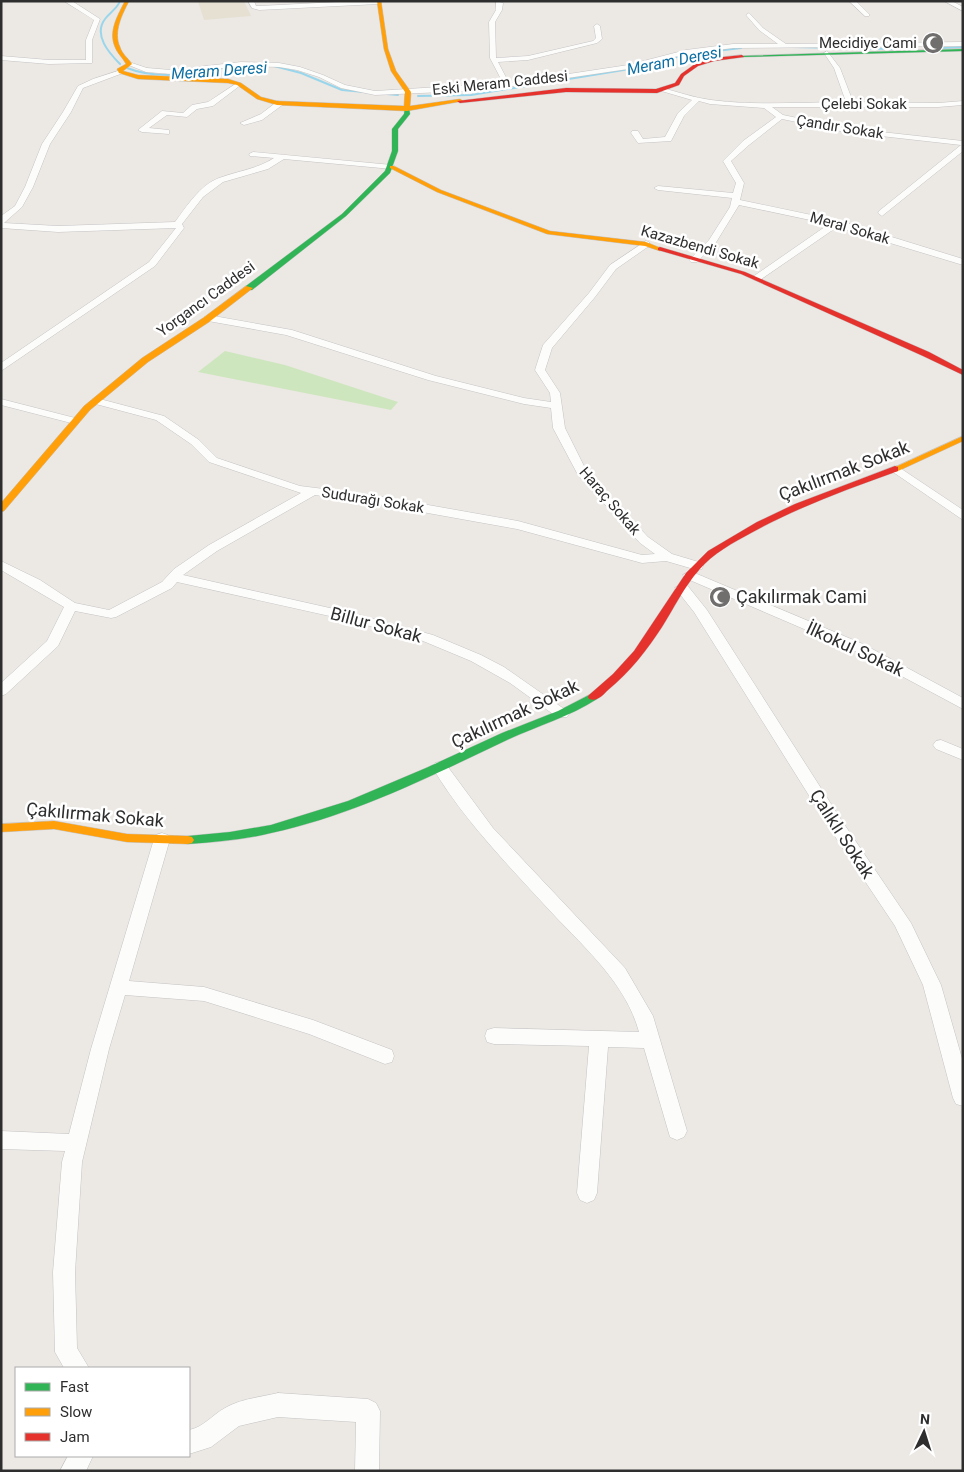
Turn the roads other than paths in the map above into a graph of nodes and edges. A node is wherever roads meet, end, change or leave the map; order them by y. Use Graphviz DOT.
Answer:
graph roads {
  1 [pos="67,1"];
  2 [pos="127,1"];
  3 [pos="251,1"];
  4 [pos="498,1"];
  5 [pos="852,1"];
  6 [pos="947,1"];
  7 [pos="378,2"];
  8 [pos="963,9"];
  9 [pos="749,14"];
  10 [pos="867,15"];
  11 [pos="597,26"];
  12 [pos="963,44"];
  13 [pos="784,45"];
  14 [pos="963,50"];
  15 [pos="827,53"];
  16 [pos="1,58"];
  17 [pos="494,60"];
  18 [pos="129,64"];
  19 [pos="121,72"];
  20 [pos="240,84"];
  21 [pos="507,85"];
  22 [pos="662,90"];
  23 [pos="408,92"];
  24 [pos="697,99"];
  25 [pos="281,103"];
  26 [pos="850,103"];
  27 [pos="963,103"];
  28 [pos="762,105"];
  29 [pos="408,108"];
  30 [pos="781,117"];
  31 [pos="244,123"];
  32 [pos="166,132"];
  33 [pos="635,133"];
  34 [pos="963,145"];
  35 [pos="253,154"];
  36 [pos="282,157"];
  37 [pos="392,166"];
  38 [pos="658,188"];
  39 [pos="735,199"];
  40 [pos="882,213"];
  41 [pos="1,221"];
  42 [pos="837,223"];
  43 [pos="178,224"];
  44 [pos="1,225"];
  45 [pos="646,244"];
  46 [pos="694,260"];
  47 [pos="963,262"];
  48 [pos="757,278"];
  49 [pos="208,318"];
  50 [pos="1,368"];
  51 [pos="963,373"];
  52 [pos="1,402"];
  53 [pos="96,402"];
  54 [pos="557,406"];
  55 [pos="75,421"];
  56 [pos="963,438"];
  57 [pos="897,470"];
  58 [pos="313,491"];
  59 [pos="1,509"];
  60 [pos="963,516"];
  61 [pos="667,558"];
  62 [pos="1,565"];
  63 [pos="690,576"];
  64 [pos="174,577"];
  65 [pos="71,606"];
  66 [pos="1,691"];
  67 [pos="963,704"];
  68 [pos="562,714"];
  69 [pos="942,746"];
  70 [pos="963,755"];
  71 [pos="440,767"];
  72 [pos="1,828"];
  73 [pos="162,839"];
  74 [pos="118,987"];
  75 [pos="494,1036"];
  76 [pos="599,1038"];
  77 [pos="650,1040"];
  78 [pos="385,1056"];
  79 [pos="963,1098"];
  80 [pos="677,1131"];
  81 [pos="1,1140"];
  82 [pos="77,1143"];
  83 [pos="587,1193"];
  84 [pos="77,1367"];
  85 [pos="190,1442"];
  86 [pos="79,1457"];
  87 [pos="72,1471"];
  88 [pos="367,1471"];
  1 -- 16 [label="street"];
  2 -- 18 [label="street"];
  3 -- 7 [label="street"];
  4 -- 17 [label="street"];
  5 -- 10 [label="street"];
  6 -- 8 [label="street"];
  7 -- 23 [label="street"];
  9 -- 13 [label="street"];
  11 -- 17 [label="street"];
  12 -- 13 [label="street"];
  13 -- 21 [label="street"];
  14 -- 15 [label="street"];
  15 -- 22 [label="street"];
  15 -- 26 [label="street"];
  17 -- 21 [label="street"];
  18 -- 19 [label="street"];
  18 -- 23 [label="street"];
  19 -- 20 [label="street, Eski Meram Caddesi"];
  19 -- 41 [label="street"];
  20 -- 25 [label="street, Eski Meram Caddesi"];
  20 -- 32 [label="street"];
  21 -- 23 [label="street"];
  22 -- 24 [label="street, Çandır Sokak"];
  22 -- 29 [label="street, Eski Meram Caddesi"];
  23 -- 29 [label="street"];
  24 -- 28 [label="street, Çandır Sokak"];
  24 -- 33 [label="street"];
  25 -- 29 [label="street, Eski Meram Caddesi"];
  25 -- 31 [label="street"];
  26 -- 27 [label="street, Çelebi Sokak"];
  26 -- 28 [label="street, Çelebi Sokak"];
  28 -- 30 [label="street, Çandır Sokak"];
  29 -- 37 [label="street"];
  30 -- 34 [label="street, Çandır Sokak"];
  30 -- 39 [label="street"];
  34 -- 40 [label="street"];
  35 -- 36 [label="street"];
  36 -- 37 [label="street"];
  36 -- 43 [label="street"];
  37 -- 45 [label="street, Kazazbendi Sokak"];
  37 -- 49 [label="street, Yorgancı Caddesi"];
  38 -- 39 [label="street, Meral Sokak"];
  39 -- 42 [label="street, Meral Sokak"];
  39 -- 46 [label="street"];
  42 -- 47 [label="street, Meral Sokak"];
  42 -- 48 [label="street"];
  43 -- 44 [label="street"];
  43 -- 50 [label="street"];
  45 -- 46 [label="street, Kazazbendi Sokak"];
  45 -- 54 [label="street, Haraç Sokak"];
  46 -- 48 [label="street, Kazazbendi Sokak"];
  48 -- 51 [label="street, Kazazbendi Sokak"];
  49 -- 53 [label="street, Yorgancı Caddesi"];
  49 -- 54 [label="street"];
  52 -- 55 [label="street"];
  53 -- 55 [label="street, Yorgancı Caddesi"];
  53 -- 58 [label="street, Sudurağı Sokak"];
  54 -- 61 [label="street, Haraç Sokak"];
  55 -- 59 [label="street, Yorgancı Caddesi"];
  56 -- 57 [label="street, Çakılırmak Sokak"];
  57 -- 60 [label="street"];
  57 -- 63 [label="street, Çakılırmak Sokak"];
  58 -- 61 [label="street, Sudurağı Sokak"];
  58 -- 64 [label="street"];
  61 -- 63 [label="street, Haraç Sokak"];
  62 -- 65 [label="street"];
  63 -- 67 [label="street, İlkokul Sokak"];
  63 -- 68 [label="street, Çakılırmak Sokak"];
  63 -- 79 [label="street, Çalıklı Sokak"];
  64 -- 65 [label="street"];
  64 -- 68 [label="street, Billur Sokak"];
  65 -- 66 [label="street"];
  68 -- 71 [label="street, Çakılırmak Sokak"];
  69 -- 70 [label="street"];
  71 -- 73 [label="street, Çakılırmak Sokak"];
  71 -- 77 [label="street"];
  72 -- 73 [label="street, Çakılırmak Sokak"];
  73 -- 74 [label="street"];
  74 -- 78 [label="street"];
  74 -- 82 [label="street"];
  75 -- 76 [label="street"];
  76 -- 77 [label="street"];
  76 -- 83 [label="street"];
  77 -- 80 [label="street"];
  81 -- 82 [label="street"];
  82 -- 84 [label="street"];
  85 -- 88 [label="street"];
  86 -- 87 [label="street"];
}
